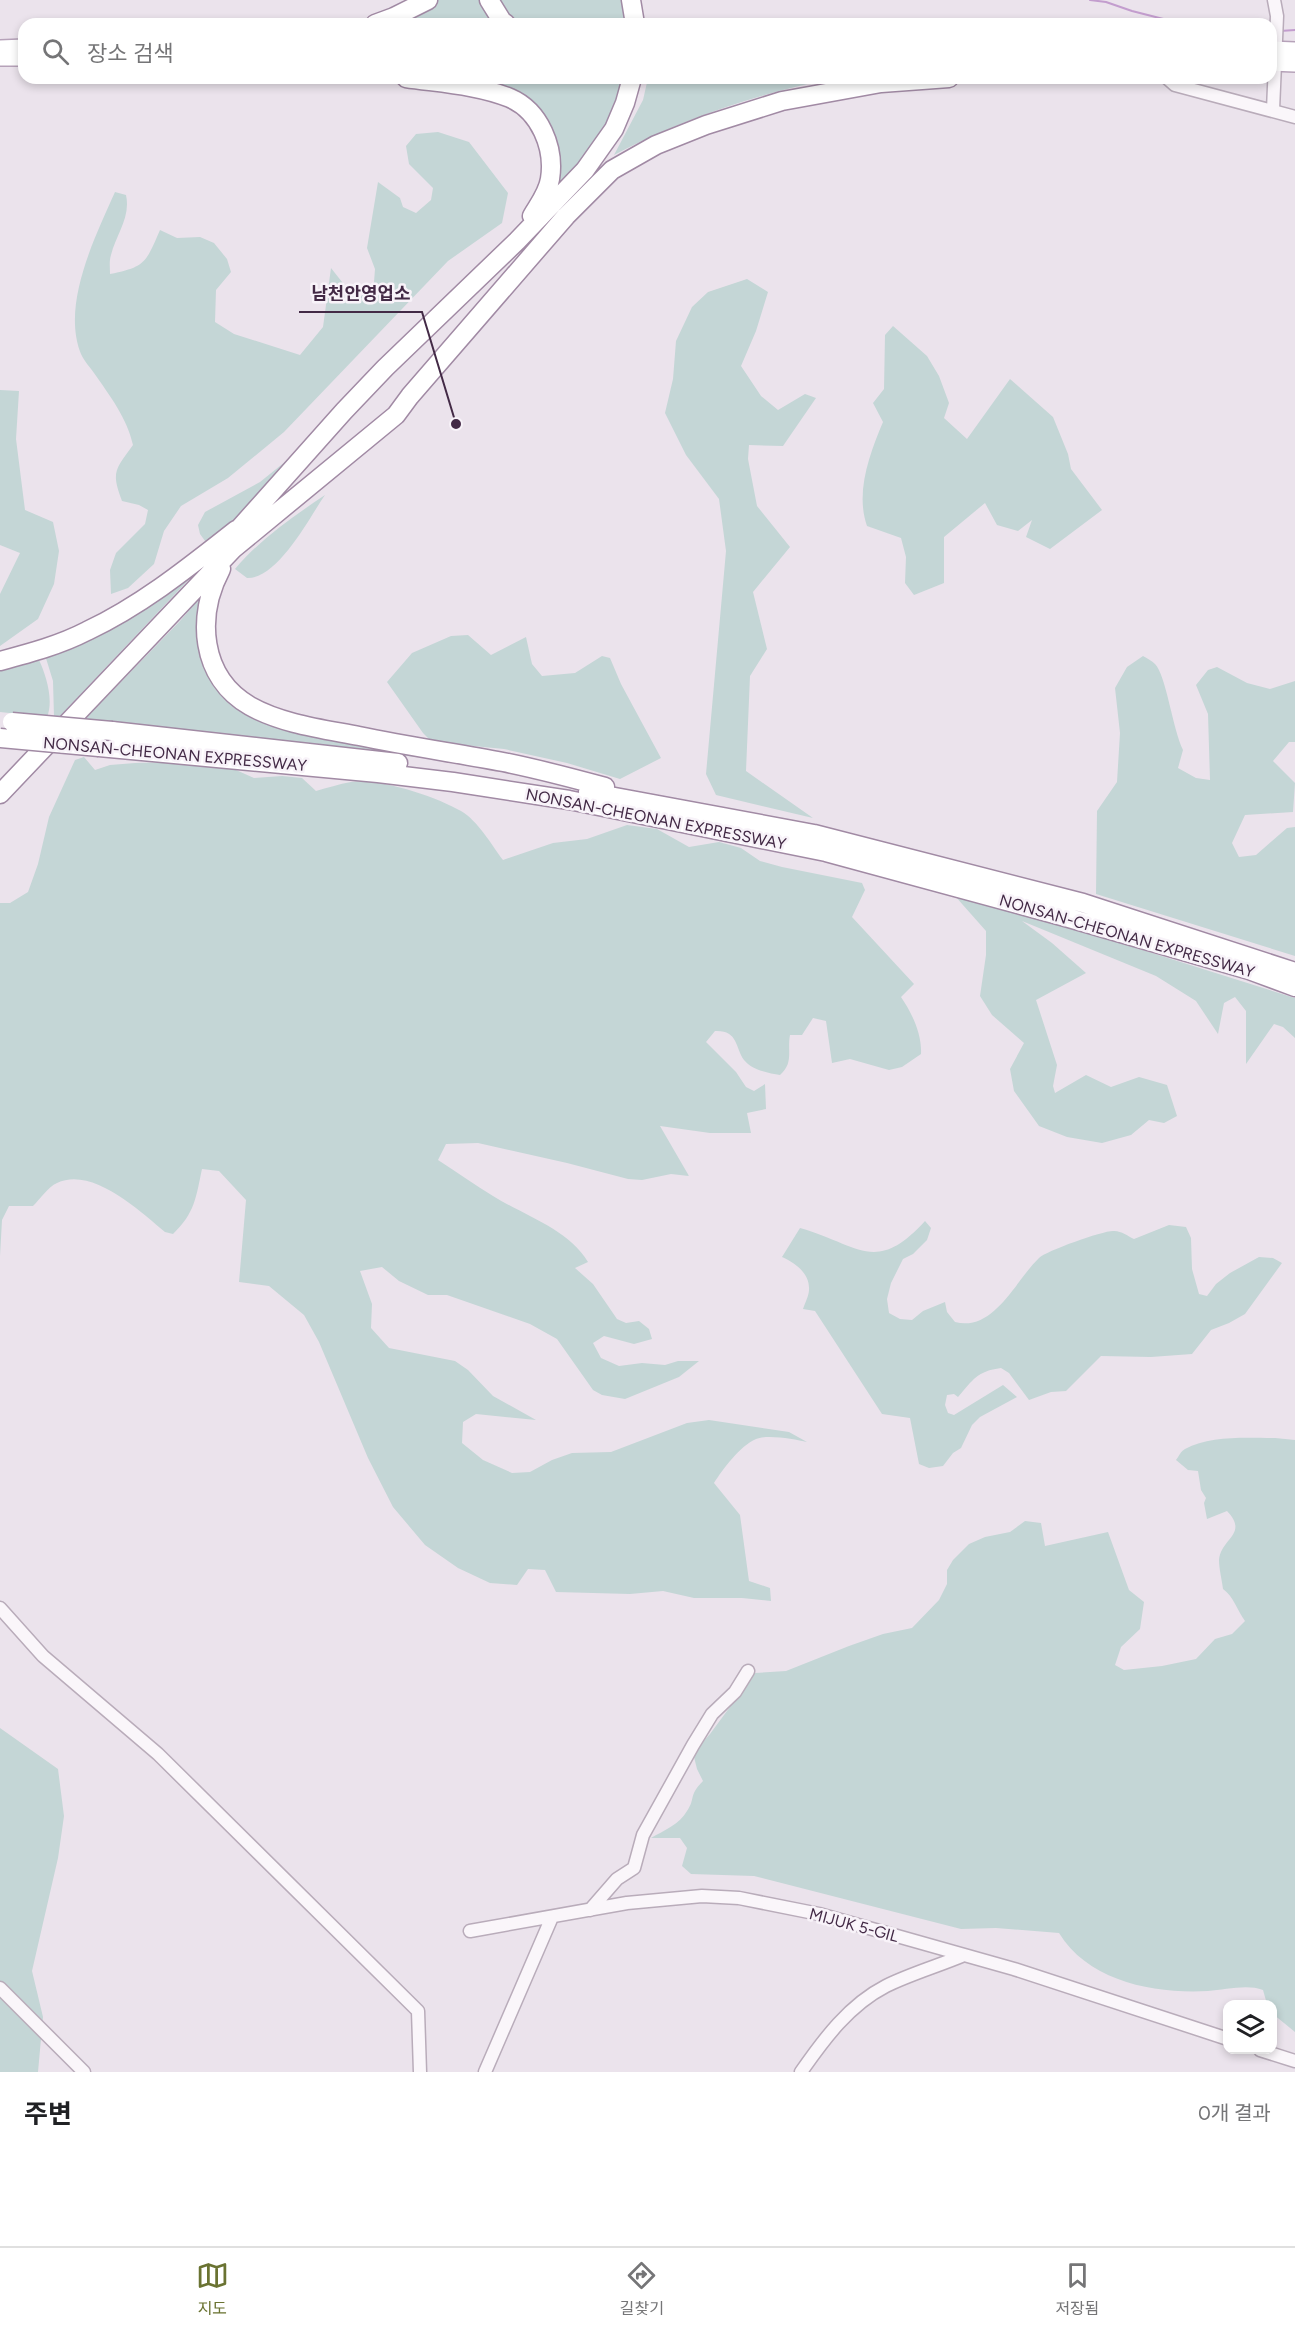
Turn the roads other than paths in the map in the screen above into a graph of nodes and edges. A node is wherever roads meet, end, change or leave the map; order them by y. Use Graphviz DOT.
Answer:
graph roads {
  1 [pos="428,0"];
  2 [pos="489,0"];
  3 [pos="631,0"];
  4 [pos="641,0"];
  5 [pos="1274,0"];
  6 [pos="391,18"];
  7 [pos="500,18"];
  8 [pos="634,18"];
  9 [pos="644,18"];
  10 [pos="1277,18"];
  11 [pos="18,47"];
  12 [pos="0,48"];
  13 [pos="1295,50"];
  14 [pos="1277,53"];
  15 [pos="1277,55"];
  16 [pos="0,58"];
  17 [pos="18,58"];
  18 [pos="1295,64"];
  19 [pos="449,84"];
  20 [pos="630,84"];
  21 [pos="641,84"];
  22 [pos="875,84"];
  23 [pos="1174,84"];
  24 [pos="1274,84"];
  25 [pos="1274,110"];
  26 [pos="1295,117"];
  27 [pos="566,216"];
  28 [pos="517,241"];
  29 [pos="245,523"];
  30 [pos="233,549"];
  31 [pos="0,661"];
  32 [pos="6,721"];
  33 [pos="0,738"];
  34 [pos="0,781"];
  35 [pos="0,794"];
  36 [pos="697,811"];
  37 [pos="1295,972"];
  38 [pos="1295,987"];
  39 [pos="0,1608"];
  40 [pos="748,1671"];
  41 [pos="590,1910"];
  42 [pos="552,1917"];
  43 [pos="470,1931"];
  44 [pos="964,1955"];
  45 [pos="0,1988"];
  46 [pos="1223,2038"];
  47 [pos="1275,2054"];
  48 [pos="1295,2061"];
  49 [pos="84,2072"];
  50 [pos="420,2072"];
  51 [pos="485,2072"];
  52 [pos="801,2072"];
  1 -- 6 [label="highway"];
  2 -- 7 [label="highway"];
  3 -- 8 [label="highway"];
  4 -- 9 [label="highway"];
  5 -- 10 [label="street"];
  11 -- 12 [label="main road"];
  13 -- 14 [label="main road"];
  15 -- 18 [label="main road"];
  16 -- 17 [label="main road"];
  19 -- 28 [label="highway"];
  20 -- 28 [label="highway"];
  21 -- 27 [label="highway"];
  22 -- 27 [label="highway"];
  23 -- 25 [label="street"];
  24 -- 25 [label="street"];
  25 -- 26 [label="street"];
  27 -- 30 [label="highway"];
  28 -- 29 [label="highway"];
  29 -- 31 [label="highway"];
  29 -- 34 [label="highway"];
  30 -- 35 [label="highway"];
  30 -- 36 [label="highway"];
  32 -- 36 [label="highway, NONSAN-CHEONAN EXPRESSWAY, bridge"];
  33 -- 38 [label="highway, NONSAN-CHEONAN EXPRESSWAY, bridge"];
  36 -- 37 [label="highway, NONSAN-CHEONAN EXPRESSWAY"];
  39 -- 50 [label="street"];
  40 -- 41 [label="street"];
  41 -- 42 [label="street, MIJUK 5-GIL"];
  41 -- 44 [label="street, MIJUK 5-GIL"];
  42 -- 43 [label="street, MIJUK 5-GIL"];
  42 -- 51 [label="street"];
  44 -- 46 [label="street, MIJUK 5-GIL"];
  44 -- 52 [label="street"];
  45 -- 49 [label="street"];
  47 -- 48 [label="street"];
}
